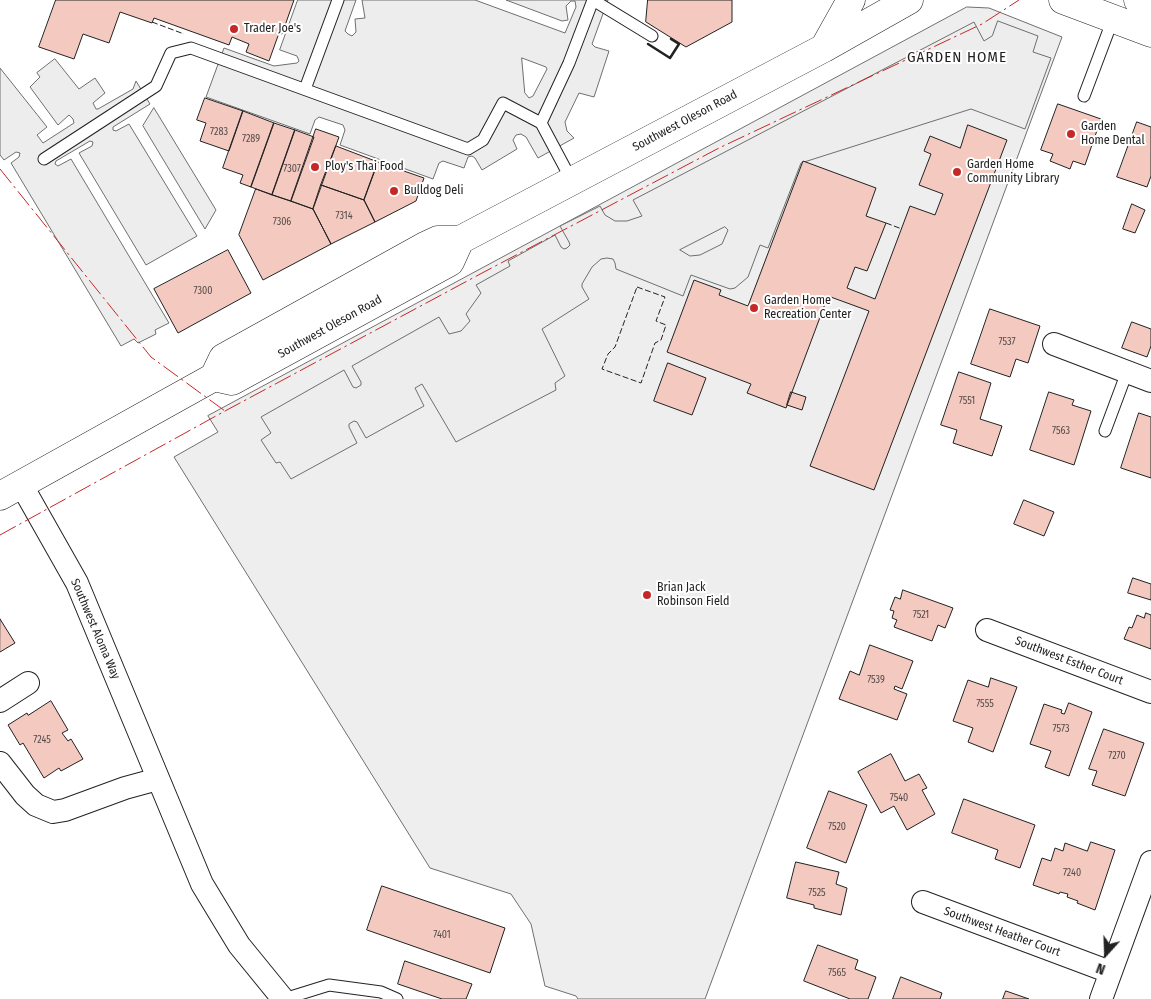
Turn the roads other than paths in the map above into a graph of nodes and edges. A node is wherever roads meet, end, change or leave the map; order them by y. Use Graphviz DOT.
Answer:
graph roads {
  1 [pos="338,0"];
  2 [pos="593,0"];
  3 [pos="851,0"];
  4 [pos="909,0"];
  5 [pos="1063,0"];
  6 [pos="1138,0"];
  7 [pos="1151,11"];
  8 [pos="1113,19"];
  9 [pos="1151,33"];
  10 [pos="652,36"];
  11 [pos="824,48"];
  12 [pos="305,89"];
  13 [pos="1084,96"];
  14 [pos="540,123"];
  15 [pos="44,159"];
  16 [pos="572,181"];
  17 [pos="1054,344"];
  18 [pos="1127,372"];
  19 [pos="1151,381"];
  20 [pos="1105,431"];
  21 [pos="11,490"];
  22 [pos="987,630"];
  23 [pos="28,683"];
  24 [pos="1151,692"];
  25 [pos="0,701"];
  26 [pos="0,763"];
  27 [pos="158,779"];
  28 [pos="1151,862"];
  29 [pos="923,902"];
  30 [pos="1110,972"];
  31 [pos="284,999"];
  32 [pos="398,999"];
  33 [pos="1101,999"];
  1 -- 12 [label="lane"];
  2 -- 10 [label="lane"];
  2 -- 14 [label="lane"];
  3 -- 11 [label="main road"];
  4 -- 11 [label="main road, Southwest Oleson Road"];
  5 -- 8 [label="main road"];
  6 -- 7 [label="main road"];
  8 -- 9 [label="main road"];
  8 -- 13 [label="lane"];
  11 -- 16 [label="main road, Southwest Oleson Road"];
  12 -- 14 [label="lane"];
  12 -- 15 [label="lane"];
  14 -- 16 [label="lane"];
  16 -- 21 [label="main road, Southwest Oleson Road"];
  17 -- 18 [label="street"];
  18 -- 19 [label="street"];
  18 -- 20 [label="lane"];
  21 -- 27 [label="street, Southwest Aloma Way"];
  22 -- 24 [label="street, Southwest Esther Court"];
  23 -- 25 [label="street"];
  26 -- 27 [label="street"];
  27 -- 31 [label="street, Southwest Aloma Way"];
  28 -- 30 [label="street"];
  29 -- 30 [label="street, Southwest Heather Court"];
  30 -- 33 [label="street"];
  31 -- 32 [label="lane"];
}
